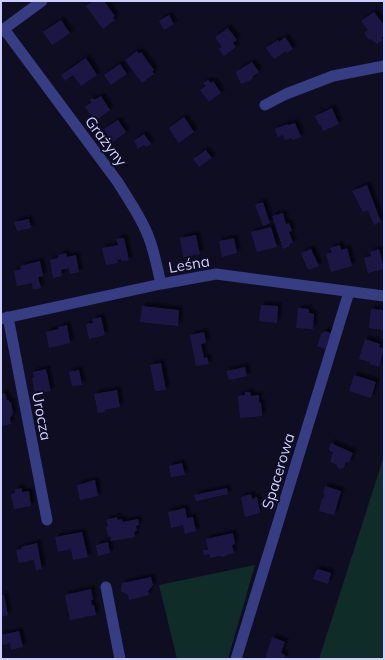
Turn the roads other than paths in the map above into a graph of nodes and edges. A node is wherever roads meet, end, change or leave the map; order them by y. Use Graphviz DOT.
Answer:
graph roads {
  1 [pos="42,1"];
  2 [pos="2,30"];
  3 [pos="384,66"];
  4 [pos="264,105"];
  5 [pos="161,284"];
  6 [pos="349,292"];
  7 [pos="384,296"];
  8 [pos="4,318"];
  9 [pos="47,520"];
  10 [pos="106,587"];
  11 [pos="120,659"];
  12 [pos="236,659"];
  1 -- 2 [label="street"];
  2 -- 5 [label="street, Grażyny"];
  3 -- 4 [label="street"];
  5 -- 6 [label="street, Leśna"];
  5 -- 8 [label="street, Leśna"];
  6 -- 7 [label="street, Leśna"];
  6 -- 12 [label="street, Spacerowa"];
  8 -- 9 [label="street, Urocza"];
  10 -- 11 [label="street"];
}
